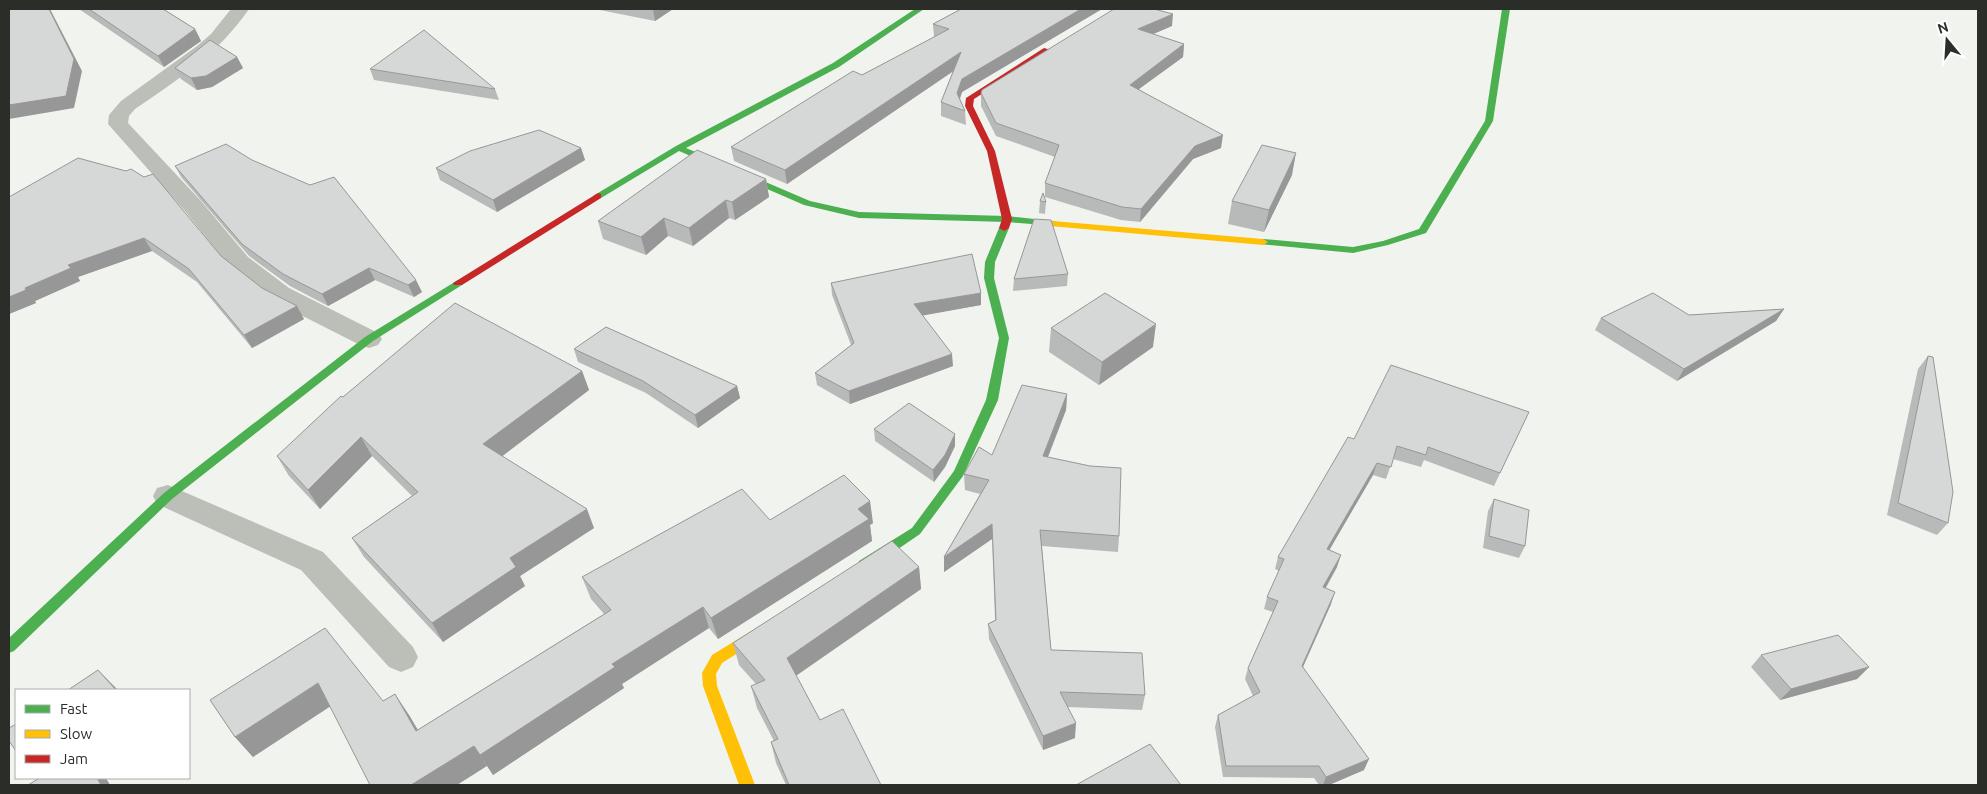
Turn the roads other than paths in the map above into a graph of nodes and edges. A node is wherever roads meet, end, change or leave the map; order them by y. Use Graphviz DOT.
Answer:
graph roads {
  1 [pos="240,9"];
  2 [pos="920,9"];
  3 [pos="1506,9"];
  4 [pos="1057,44"];
  5 [pos="679,148"];
  6 [pos="1007,218"];
  7 [pos="369,339"];
  8 [pos="168,496"];
  9 [pos="858,569"];
  10 [pos="775,622"];
  11 [pos="9,647"];
  12 [pos="401,657"];
  13 [pos="747,785"];
  1 -- 7 [label="street"];
  2 -- 5 [label="street"];
  3 -- 6 [label="street"];
  4 -- 6 [label="street"];
  5 -- 6 [label="street"];
  5 -- 7 [label="street"];
  6 -- 9 [label="street"];
  7 -- 8 [label="street"];
  8 -- 11 [label="street"];
  8 -- 12 [label="street"];
  10 -- 13 [label="street"];
}
